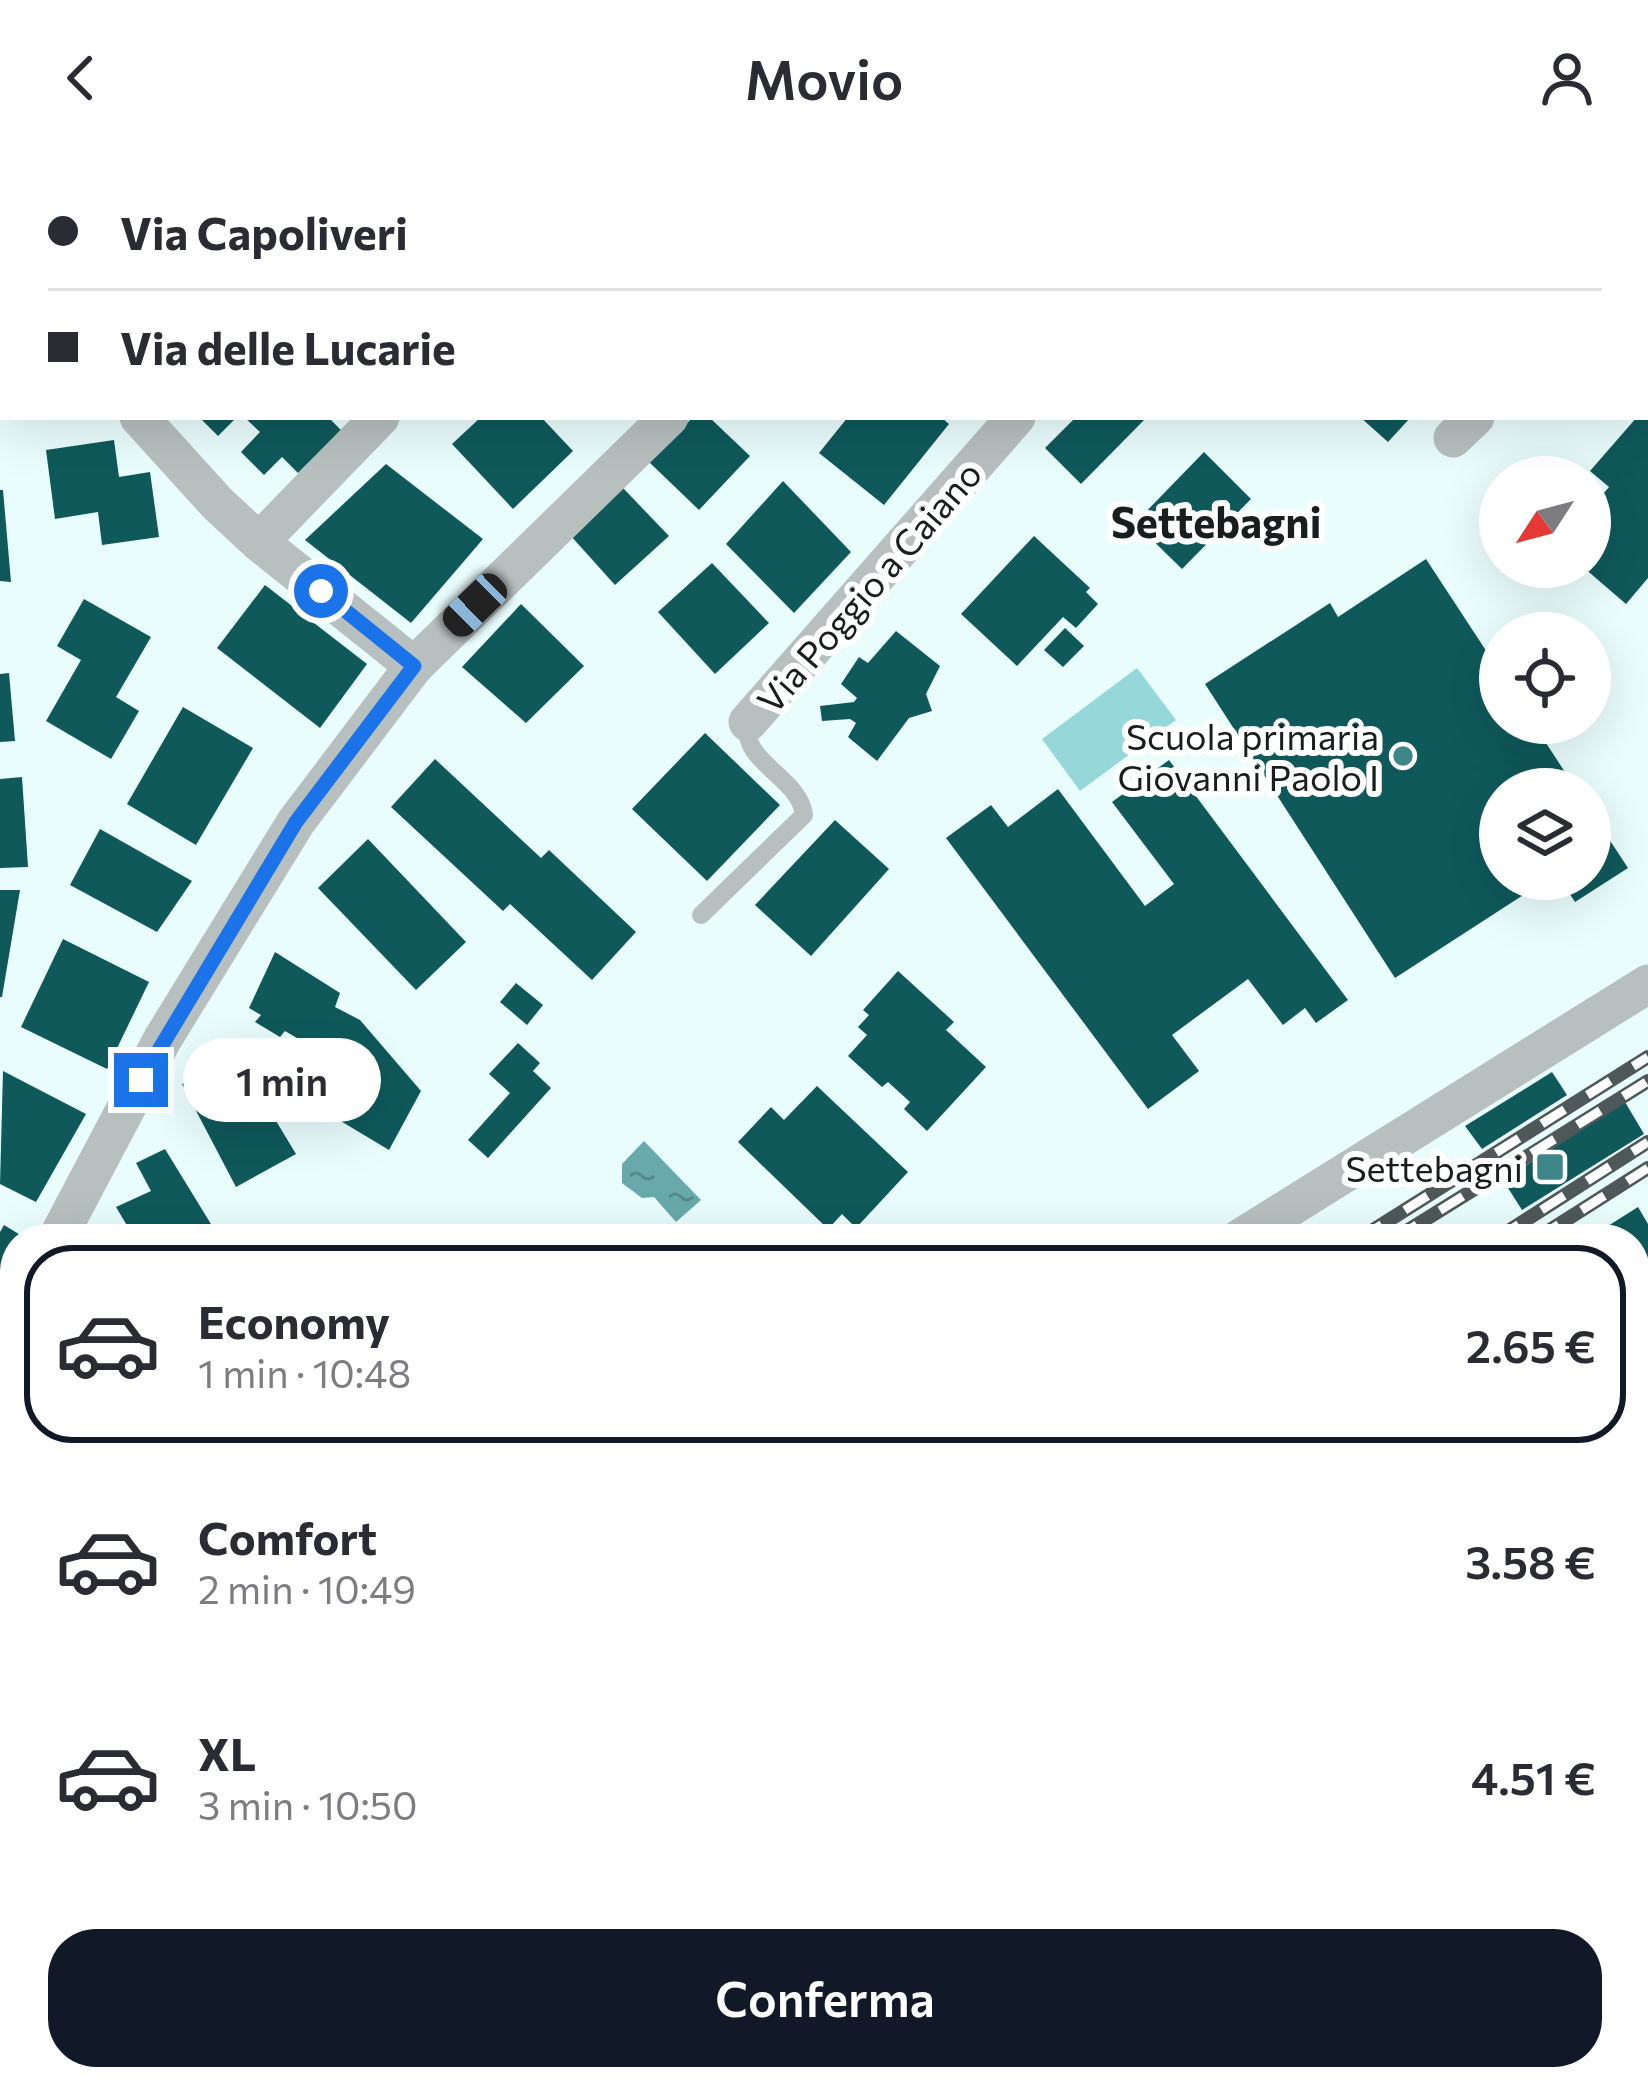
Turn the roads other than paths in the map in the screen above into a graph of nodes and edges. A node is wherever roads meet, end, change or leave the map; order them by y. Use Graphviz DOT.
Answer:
graph roads {
  1 [pos="142,420"];
  2 [pos="377,420"];
  3 [pos="666,420"];
  4 [pos="1013,420"];
  5 [pos="259,542"];
  6 [pos="414,666"];
  7 [pos="748,722"];
  8 [pos="701,915"];
  9 [pos="1648,984"];
  10 [pos="65,1224"];
  11 [pos="1263,1224"];
  1 -- 5 [label="street"];
  2 -- 5 [label="street"];
  3 -- 6 [label="street"];
  4 -- 7 [label="street, Via Poggio a Caiano"];
  5 -- 6 [label="street"];
  6 -- 10 [label="street"];
  7 -- 8 [label="lane, Via Poggio a Caiano"];
  9 -- 11 [label="street"];
}
